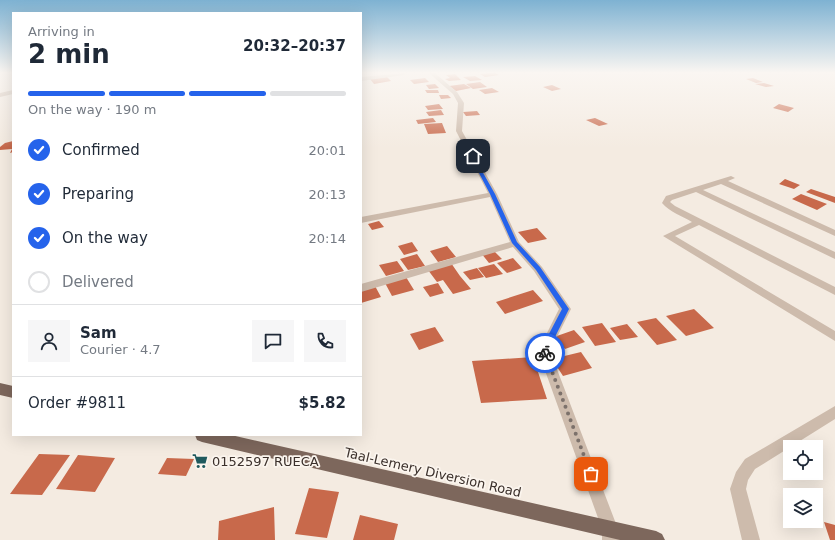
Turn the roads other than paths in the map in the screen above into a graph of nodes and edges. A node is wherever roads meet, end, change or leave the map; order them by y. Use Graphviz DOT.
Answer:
graph roads {
  1 [pos="459,98"];
  2 [pos="731,178"];
  3 [pos="721,181"];
  4 [pos="698,190"];
  5 [pos="493,194"];
  6 [pos="817,214"];
  7 [pos="362,220"];
  8 [pos="807,220"];
  9 [pos="698,222"];
  10 [pos="835,233"];
  11 [pos="515,243"];
  12 [pos="835,256"];
  13 [pos="362,288"];
  14 [pos="835,291"];
  15 [pos="835,337"];
  16 [pos="0,389"];
  17 [pos="12,392"];
  18 [pos="835,412"];
  19 [pos="206,436"];
  20 [pos="610,535"];
  21 [pos="656,540"];
  22 [pos="751,540"];
  1 -- 5 [label="street"];
  2 -- 3 [label="street"];
  3 -- 4 [label="street"];
  3 -- 8 [label="street"];
  4 -- 9 [label="street"];
  4 -- 12 [label="street"];
  5 -- 7 [label="street"];
  5 -- 11 [label="street"];
  6 -- 8 [label="street"];
  8 -- 10 [label="street"];
  9 -- 14 [label="street"];
  9 -- 15 [label="street"];
  11 -- 13 [label="street"];
  11 -- 20 [label="street"];
  16 -- 17 [label="main road"];
  18 -- 22 [label="street"];
  19 -- 20 [label="main road, Taal-Lemery Diversion Road"];
  20 -- 21 [label="main road, Taal-Lemery Diversion Road"];
}
